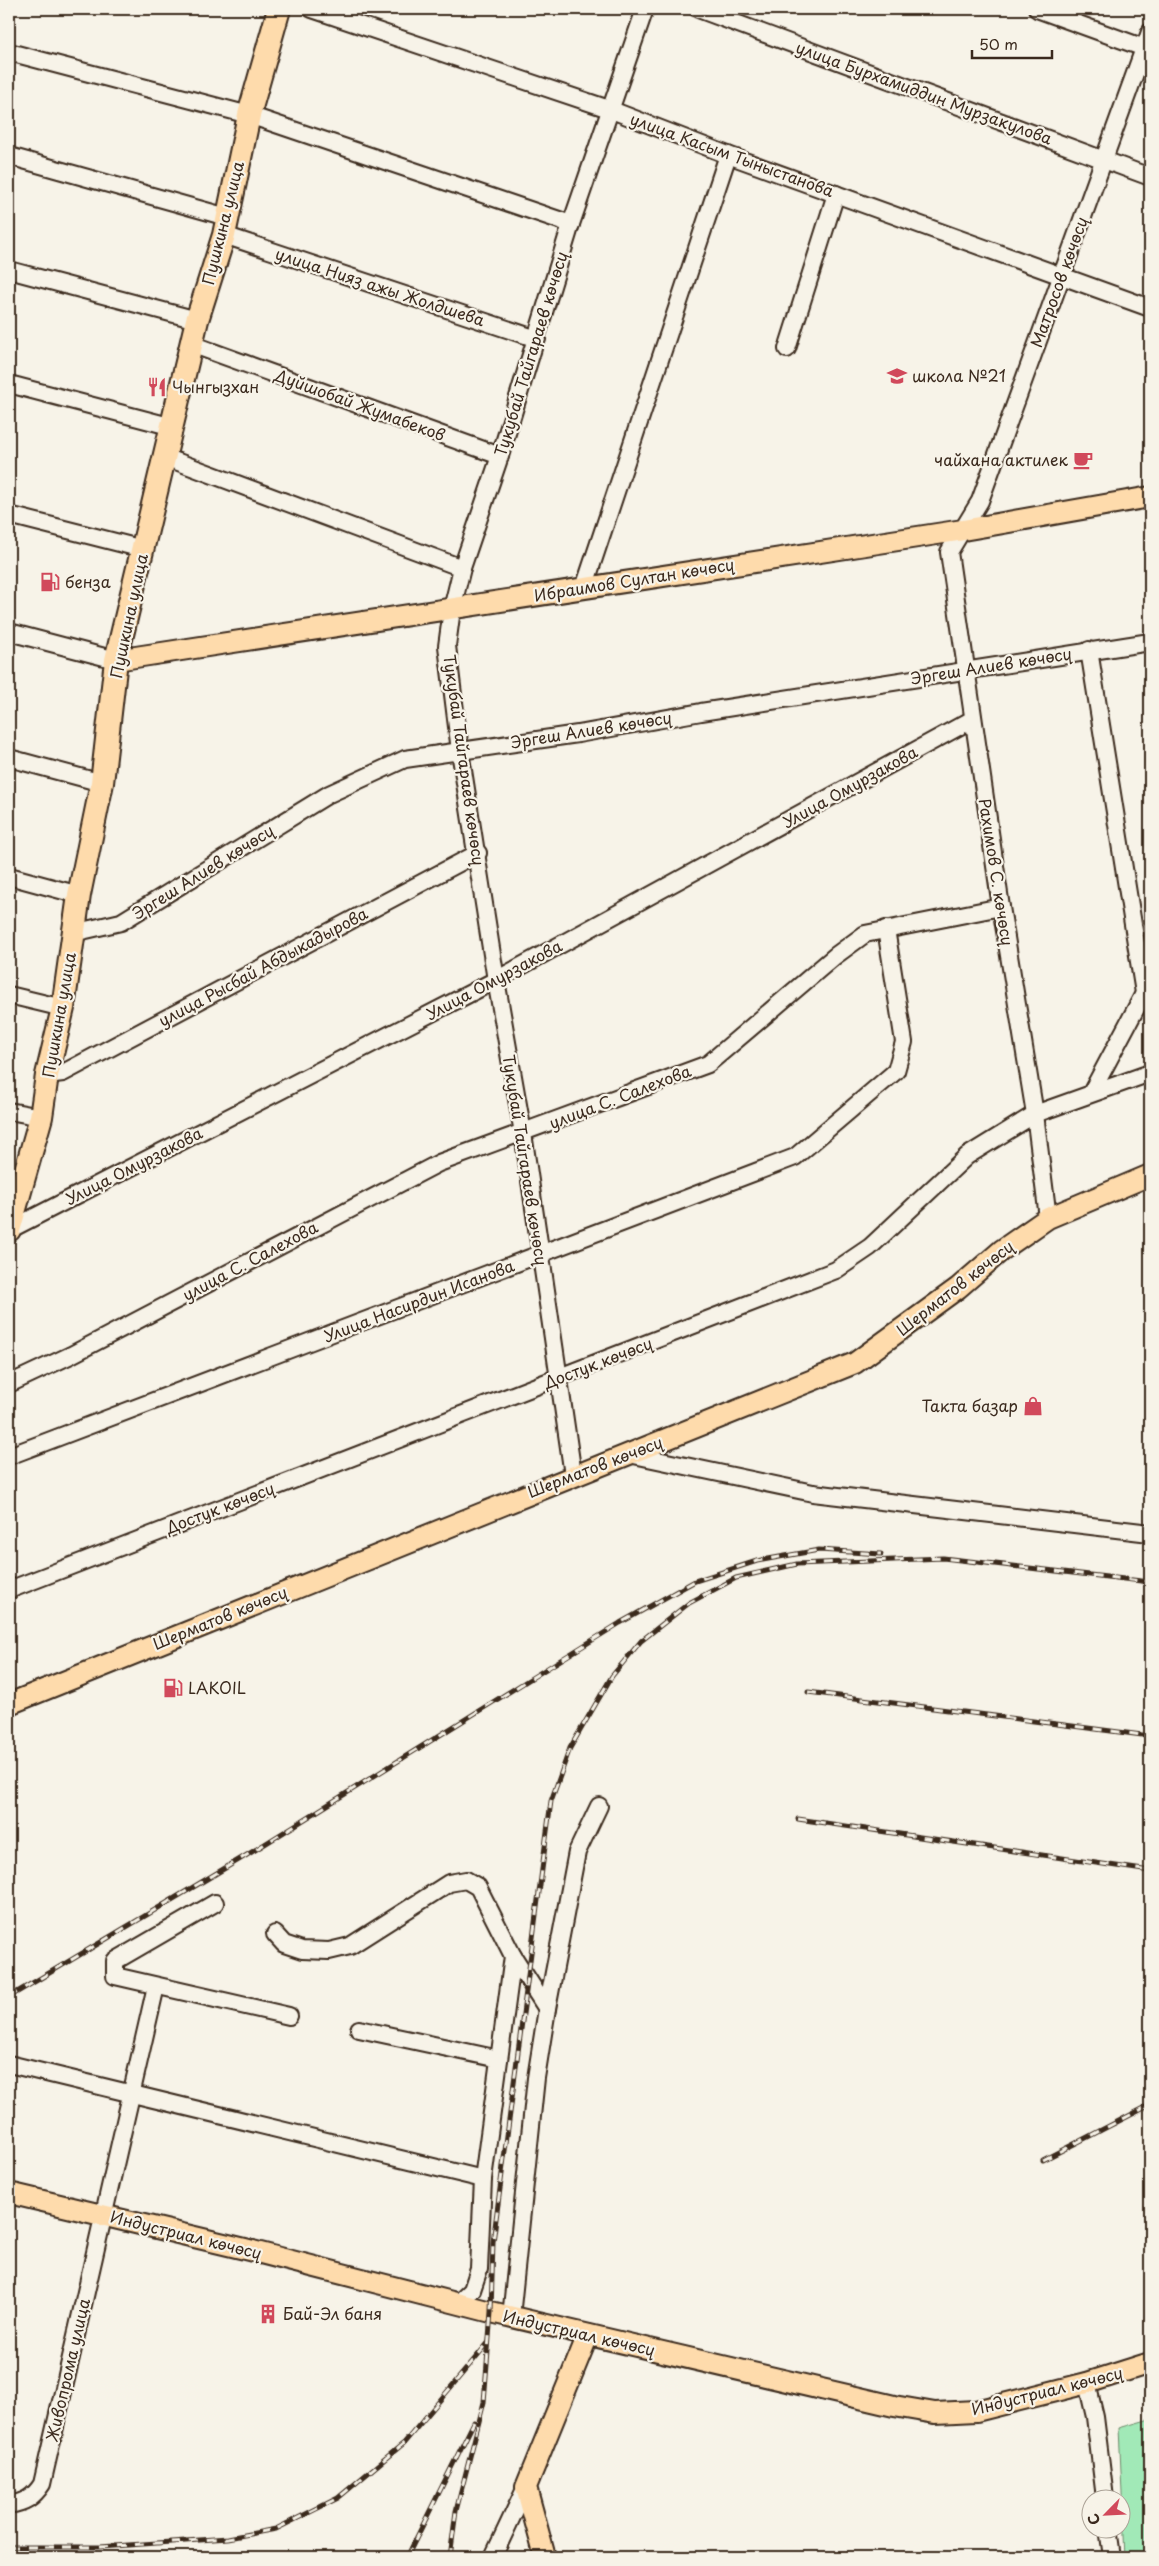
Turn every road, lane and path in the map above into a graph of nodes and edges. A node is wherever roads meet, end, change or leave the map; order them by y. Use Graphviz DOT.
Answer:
graph roads {
  1 [pos="279,9"];
  2 [pos="312,9"];
  3 [pos="646,9"];
  4 [pos="698,9"];
  5 [pos="1037,9"];
  6 [pos="1150,32"];
  7 [pos="1148,49"];
  8 [pos="9,52"];
  9 [pos="609,109"];
  10 [pos="249,115"];
  11 [pos="728,155"];
  12 [pos="9,156"];
  13 [pos="1104,159"];
  14 [pos="1150,177"];
  15 [pos="836,194"];
  16 [pos="571,224"];
  17 [pos="225,226"];
  18 [pos="9,270"];
  19 [pos="1061,274"];
  20 [pos="1150,308"];
  21 [pos="197,320"];
  22 [pos="536,339"];
  23 [pos="192,344"];
  24 [pos="787,349"];
  25 [pos="9,384"];
  26 [pos="173,427"];
  27 [pos="500,456"];
  28 [pos="165,457"];
  29 [pos="1150,497"];
  30 [pos="9,515"];
  31 [pos="963,530"];
  32 [pos="143,549"];
  33 [pos="462,568"];
  34 [pos="584,588"];
  35 [pos="452,609"];
  36 [pos="9,632"];
  37 [pos="1150,642"];
  38 [pos="1089,650"];
  39 [pos="116,660"];
  40 [pos="966,669"];
  41 [pos="973,719"];
  42 [pos="460,751"];
  43 [pos="9,758"];
  44 [pos="102,783"];
  45 [pos="478,853"];
  46 [pos="9,876"];
  47 [pos="79,895"];
  48 [pos="1001,908"];
  49 [pos="886,930"];
  50 [pos="73,933"];
  51 [pos="496,980"];
  52 [pos="1147,988"];
  53 [pos="9,995"];
  54 [pos="63,1008"];
  55 [pos="1150,1073"];
  56 [pos="47,1075"];
  57 [pos="1091,1093"];
  58 [pos="9,1111"];
  59 [pos="1035,1114"];
  60 [pos="41,1117"];
  61 [pos="523,1133"];
  62 [pos="1150,1175"];
  63 [pos="1048,1218"];
  64 [pos="9,1230"];
  65 [pos="540,1256"];
  66 [pos="558,1378"];
  67 [pos="9,1384"];
  68 [pos="629,1454"];
  69 [pos="9,1456"];
  70 [pos="573,1475"];
  71 [pos="1150,1533"];
  72 [pos="9,1590"];
  73 [pos="9,1704"];
  74 [pos="599,1806"];
  75 [pos="215,1903"];
  76 [pos="275,1934"];
  77 [pos="513,1956"];
  78 [pos="156,1986"];
  79 [pos="547,2008"];
  80 [pos="289,2016"];
  81 [pos="359,2029"];
  82 [pos="499,2059"];
  83 [pos="9,2064"];
  84 [pos="130,2094"];
  85 [pos="483,2179"];
  86 [pos="9,2193"];
  87 [pos="103,2215"];
  88 [pos="457,2304"];
  89 [pos="511,2317"];
  90 [pos="588,2335"];
  91 [pos="1150,2364"];
  92 [pos="1087,2383"];
  93 [pos="526,2487"];
  94 [pos="1104,2488"];
  95 [pos="9,2505"];
  96 [pos="1109,2538"];
  97 [pos="493,2557"];
  98 [pos="545,2557"];
  99 [pos="1112,2557"];
  1 -- 10 [label="highway, Пушкина улица"];
  2 -- 9 [label="street, улица Касым Тыныстанова"];
  3 -- 9 [label="street, Тукубай Тайгараев көчөсү"];
  4 -- 13 [label="street, улица Бурхамиддин Мурзакулова"];
  5 -- 7 [label="street"];
  6 -- 7 [label="street, Матросов көчөсү"];
  7 -- 13 [label="street, Матросов көчөсү"];
  8 -- 10 [label="street"];
  9 -- 11 [label="street, улица Касым Тыныстанова"];
  9 -- 16 [label="street, Тукубай Тайгараев көчөсү"];
  10 -- 16 [label="street"];
  10 -- 17 [label="highway, Пушкина улица"];
  11 -- 15 [label="street, улица Касым Тыныстанова"];
  11 -- 34 [label="street"];
  12 -- 17 [label="street, улица Нияз ажы Жолдшева"];
  13 -- 14 [label="street, улица Бурхамиддин Мурзакулова"];
  13 -- 19 [label="street, Матросов көчөсү"];
  15 -- 19 [label="street, улица Касым Тыныстанова"];
  15 -- 24 [label="street"];
  16 -- 22 [label="street, Тукубай Тайгараев көчөсү"];
  17 -- 21 [label="highway, Пушкина улица"];
  17 -- 22 [label="street, улица Нияз ажы Жолдшева"];
  18 -- 21 [label="street"];
  19 -- 20 [label="street, улица Касым Тыныстанова"];
  19 -- 31 [label="street, Матросов көчөсү"];
  21 -- 23 [label="highway, Пушкина улица"];
  22 -- 27 [label="street, Тукубай Тайгараев көчөсү"];
  23 -- 26 [label="highway, Пушкина улица"];
  23 -- 27 [label="street, Дуйшобай Жумабеков"];
  25 -- 26 [label="street"];
  26 -- 28 [label="highway, Пушкина улица"];
  27 -- 33 [label="street, Тукубай Тайгараев көчөсү"];
  28 -- 32 [label="highway, Пушкина улица"];
  28 -- 33 [label="street"];
  29 -- 31 [label="main road, Ибраимов Султан көчөсү"];
  30 -- 32 [label="street"];
  31 -- 34 [label="main road, Ибраимов Султан көчөсү"];
  31 -- 40 [label="street, Рахимов С. көчөсү"];
  32 -- 39 [label="highway, Пушкина улица"];
  33 -- 35 [label="street, Тукубай Тайгараев көчөсү"];
  34 -- 35 [label="main road, Ибраимов Султан көчөсү"];
  35 -- 39 [label="main road, Ибраимов Султан көчөсү"];
  35 -- 42 [label="street, Тукубай Тайгараев көчөсү"];
  36 -- 39 [label="street"];
  37 -- 38 [label="street, Эргеш Алиев көчөсү"];
  38 -- 40 [label="street, Эргеш Алиев көчөсү"];
  38 -- 52 [label="street"];
  39 -- 44 [label="highway, Пушкина улица"];
  40 -- 41 [label="street, Рахимов С. көчөсү"];
  40 -- 42 [label="street, Эргеш Алиев көчөсү"];
  41 -- 48 [label="street, Рахимов С. көчөсү"];
  41 -- 51 [label="street, Улица Омурзакова"];
  42 -- 45 [label="street, Тукубай Тайгараев көчөсү"];
  42 -- 50 [label="street, Эргеш Алиев көчөсү"];
  43 -- 44 [label="street"];
  44 -- 47 [label="highway, Пушкина улица"];
  45 -- 51 [label="street, Тукубай Тайгараев көчөсү"];
  45 -- 56 [label="street, улица Рысбай Абдыкадырова"];
  46 -- 47 [label="street"];
  47 -- 50 [label="highway, Пушкина улица"];
  48 -- 49 [label="street, улица С. Салехова"];
  48 -- 59 [label="street, Рахимов С. көчөсү"];
  49 -- 61 [label="street, улица С. Салехова"];
  49 -- 65 [label="street, Улица Насирдин Исанова"];
  50 -- 54 [label="highway, Пушкина улица"];
  51 -- 61 [label="street, Тукубай Тайгараев көчөсү"];
  51 -- 64 [label="street, Улица Омурзакова"];
  52 -- 57 [label="street"];
  53 -- 54 [label="street"];
  54 -- 56 [label="highway, Пушкина улица"];
  55 -- 57 [label="street, Достук көчөсү"];
  56 -- 60 [label="highway, Пушкина улица"];
  57 -- 59 [label="street, Достук көчөсү"];
  58 -- 60 [label="street"];
  59 -- 63 [label="street, Рахимов С. көчөсү"];
  59 -- 66 [label="street, Достук көчөсү"];
  60 -- 64 [label="highway, Пушкина улица"];
  61 -- 65 [label="street, Тукубай Тайгараев көчөсү"];
  61 -- 67 [label="street, улица С. Салехова"];
  62 -- 63 [label="main road, Шерматов көчөсү"];
  63 -- 68 [label="main road, Шерматов көчөсү"];
  65 -- 66 [label="street, Тукубай Тайгараев көчөсү"];
  65 -- 69 [label="street, Улица Насирдин Исанова"];
  66 -- 70 [label="street, Тукубай Тайгараев көчөсү"];
  66 -- 72 [label="street, Достук көчөсү"];
  68 -- 70 [label="main road, Шерматов көчөсү"];
  68 -- 71 [label="street"];
  70 -- 73 [label="main road, Шерматов көчөсү"];
  74 -- 79 [label="street"];
  75 -- 78 [label="street"];
  76 -- 77 [label="street"];
  77 -- 79 [label="street"];
  77 -- 82 [label="street"];
  78 -- 80 [label="street"];
  78 -- 84 [label="street, Живопрома улица"];
  79 -- 89 [label="street"];
  81 -- 82 [label="street"];
  82 -- 85 [label="street"];
  83 -- 84 [label="street"];
  84 -- 85 [label="street"];
  84 -- 87 [label="street, Живопрома улица"];
  85 -- 88 [label="street"];
  86 -- 87 [label="main road, Индустриал көчөсү"];
  87 -- 88 [label="main road, Индустриал көчөсү"];
  87 -- 95 [label="street, Живопрома улица"];
  88 -- 89 [label="main road, Индустриал көчөсү"];
  89 -- 90 [label="main road, Индустриал көчөсү"];
  90 -- 92 [label="main road, Индустриал көчөсү"];
  90 -- 93 [label="main road"];
  91 -- 92 [label="main road, Индустриал көчөсү"];
  92 -- 94 [label="street"];
  93 -- 97 [label="street"];
  93 -- 98 [label="main road"];
  96 -- 99 [label="street"];
}
